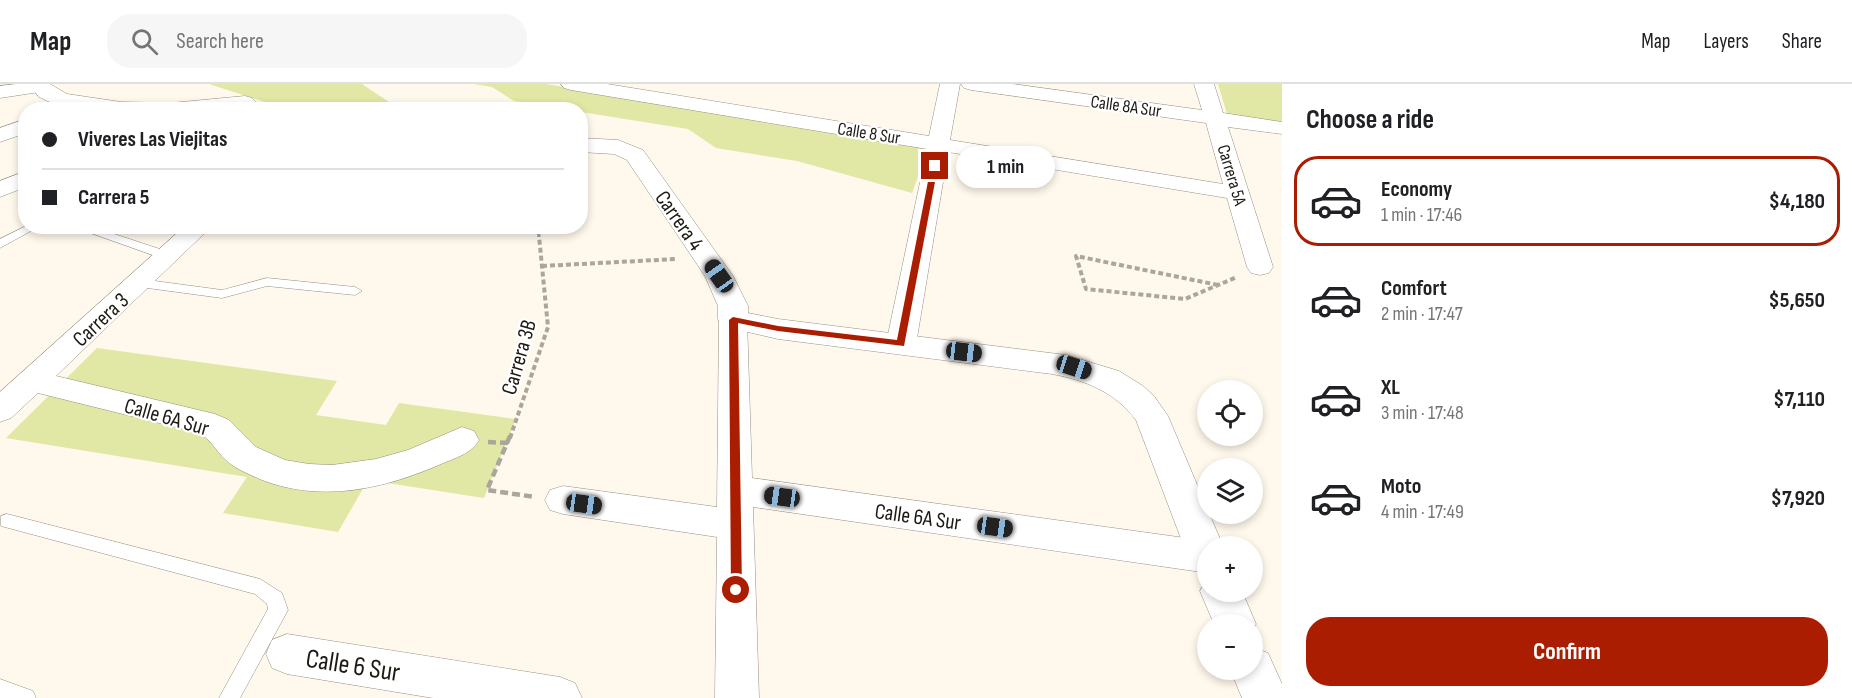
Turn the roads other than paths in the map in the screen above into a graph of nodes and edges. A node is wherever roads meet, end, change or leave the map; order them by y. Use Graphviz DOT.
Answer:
graph roads {
  1 [pos="571,84"];
  2 [pos="950,84"];
  3 [pos="971,84"];
  4 [pos="1204,84"];
  5 [pos="39,85"];
  6 [pos="0,92"];
  7 [pos="683,93"];
  8 [pos="202,96"];
  9 [pos="62,102"];
  10 [pos="187,102"];
  11 [pos="234,102"];
  12 [pos="1215,118"];
  13 [pos="18,128"];
  14 [pos="1282,128"];
  15 [pos="0,136"];
  16 [pos="939,144"];
  17 [pos="588,145"];
  18 [pos="18,182"];
  19 [pos="0,190"];
  20 [pos="1237,193"];
  21 [pos="19,234"];
  22 [pos="101,234"];
  23 [pos="191,234"];
  24 [pos="0,244"];
  25 [pos="168,256"];
  26 [pos="1260,267"];
  27 [pos="140,283"];
  28 [pos="355,291"];
  29 [pos="733,320"];
  30 [pos="901,344"];
  31 [pos="32,381"];
  32 [pos="0,410"];
  33 [pos="462,440"];
  34 [pos="735,490"];
  35 [pos="563,501"];
  36 [pos="7,521"];
  37 [pos="735,525"];
  38 [pos="1199,536"];
  39 [pos="1197,556"];
  40 [pos="287,654"];
  41 [pos="1257,680"];
  42 [pos="0,689"];
  43 [pos="26,698"];
  44 [pos="230,698"];
  45 [pos="560,698"];
  46 [pos="737,698"];
  47 [pos="1265,698"];
  1 -- 7 [label="street, Calle 8 Sur"];
  2 -- 16 [label="street"];
  3 -- 12 [label="street, Calle 8A Sur"];
  4 -- 12 [label="street, Carrera 5A"];
  5 -- 6 [label="street"];
  5 -- 9 [label="street"];
  7 -- 16 [label="street, Calle 8 Sur"];
  8 -- 10 [label="street"];
  8 -- 11 [label="street"];
  12 -- 14 [label="street, Calle 8A Sur"];
  12 -- 20 [label="street, Carrera 5A"];
  13 -- 15 [label="street"];
  16 -- 20 [label="street, Calle 8 Sur"];
  16 -- 30 [label="street"];
  17 -- 29 [label="street, Carrera 4"];
  18 -- 19 [label="street"];
  20 -- 26 [label="street, Carrera 5A"];
  21 -- 24 [label="lane"];
  22 -- 25 [label="lane"];
  23 -- 25 [label="street, Carrera 3"];
  25 -- 27 [label="street, Carrera 3"];
  27 -- 28 [label="lane"];
  27 -- 31 [label="street, Carrera 3"];
  29 -- 30 [label="street"];
  29 -- 34 [label="street, Carrera 4"];
  30 -- 38 [label="street"];
  31 -- 32 [label="street, Carrera 3"];
  31 -- 33 [label="street, Calle 6A Sur"];
  34 -- 37 [label="street, Carrera 4"];
  34 -- 39 [label="street, Calle 6A Sur"];
  35 -- 37 [label="street"];
  36 -- 44 [label="lane"];
  37 -- 46 [label="street, Carrera 4"];
  40 -- 45 [label="street, Calle 6 Sur"];
  41 -- 47 [label="street"];
  42 -- 43 [label="lane"];
}
